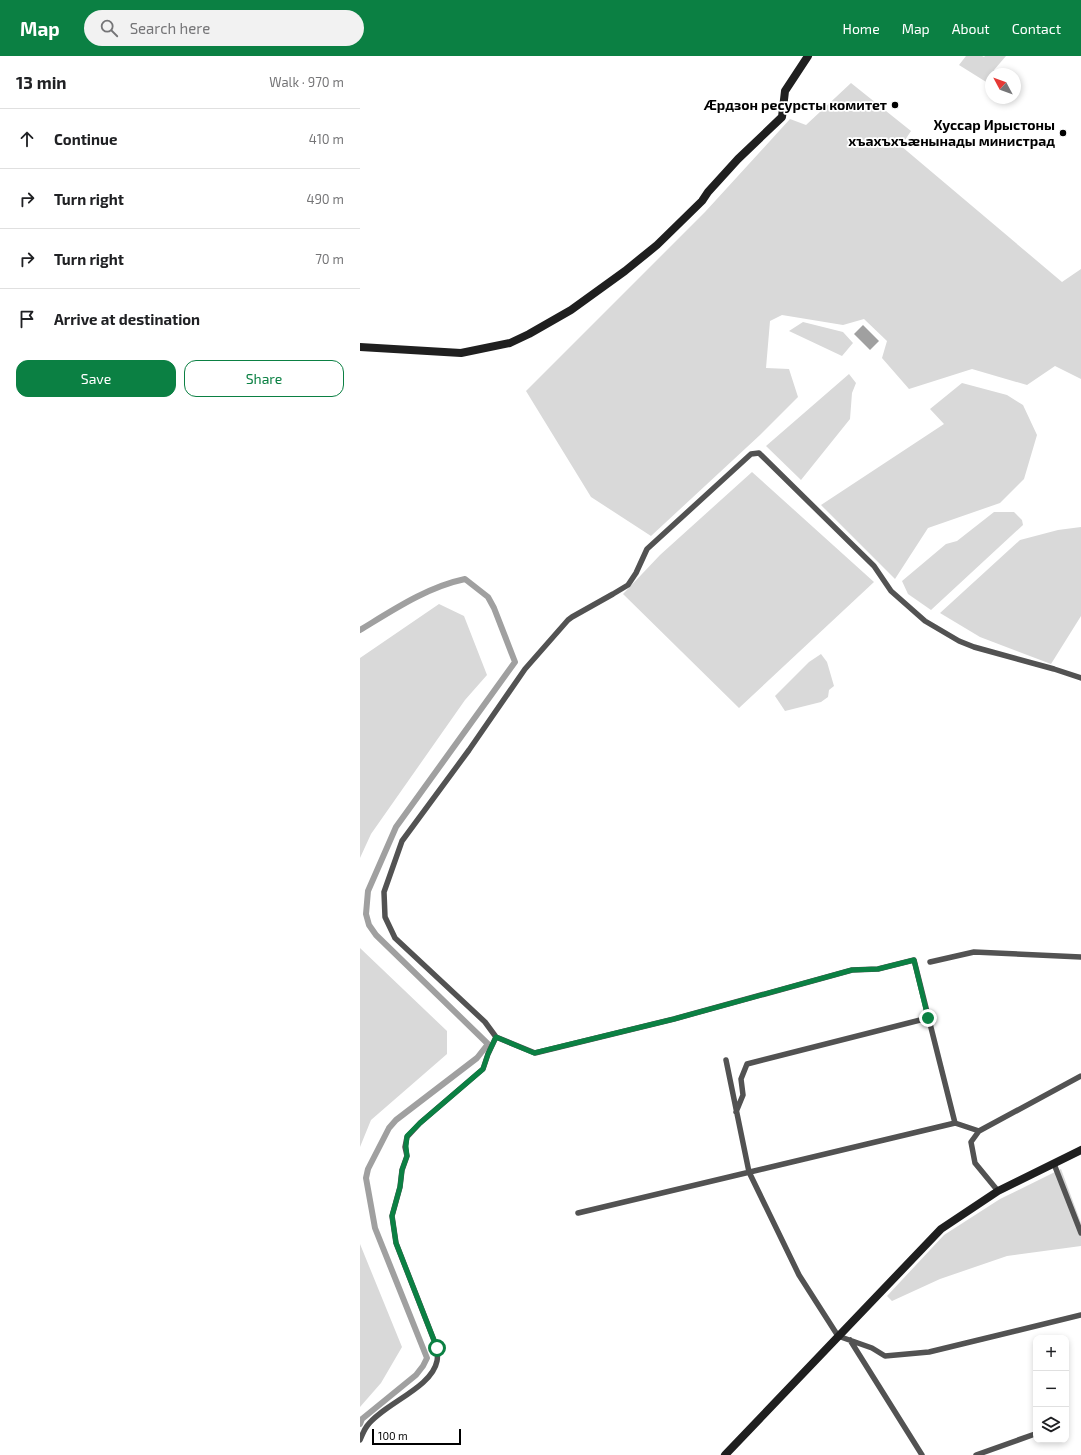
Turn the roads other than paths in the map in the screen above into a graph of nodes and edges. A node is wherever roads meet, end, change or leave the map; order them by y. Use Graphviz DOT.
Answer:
graph roads {
  1 [pos="808,56"];
  2 [pos="360,347"];
  3 [pos="1081,678"];
  4 [pos="1081,957"];
  5 [pos="930,962"];
  6 [pos="928,1018"];
  7 [pos="496,1037"];
  8 [pos="726,1060"];
  9 [pos="1081,1076"];
  10 [pos="736,1113"];
  11 [pos="955,1122"];
  12 [pos="979,1131"];
  13 [pos="1081,1150"];
  14 [pos="1054,1164"];
  15 [pos="749,1172"];
  16 [pos="998,1191"];
  17 [pos="578,1213"];
  18 [pos="1081,1233"];
  19 [pos="1081,1315"];
  20 [pos="838,1336"];
  21 [pos="850,1340"];
  22 [pos="1033,1435"];
  23 [pos="360,1440"];
  24 [pos="726,1455"];
  25 [pos="922,1455"];
  26 [pos="976,1455"];
  1 -- 2 [label="street"];
  3 -- 7 [label="street"];
  4 -- 5 [label="street"];
  6 -- 7 [label="street"];
  6 -- 10 [label="street"];
  6 -- 11 [label="street"];
  7 -- 23 [label="street"];
  8 -- 10 [label="street"];
  9 -- 12 [label="street"];
  10 -- 15 [label="street"];
  11 -- 12 [label="street"];
  11 -- 15 [label="street"];
  12 -- 16 [label="street"];
  13 -- 14 [label="street"];
  14 -- 16 [label="street"];
  14 -- 18 [label="street"];
  15 -- 17 [label="street"];
  15 -- 20 [label="street"];
  16 -- 20 [label="street"];
  19 -- 21 [label="street"];
  20 -- 21 [label="street"];
  20 -- 24 [label="street"];
  21 -- 25 [label="street"];
  22 -- 26 [label="street"];
}
